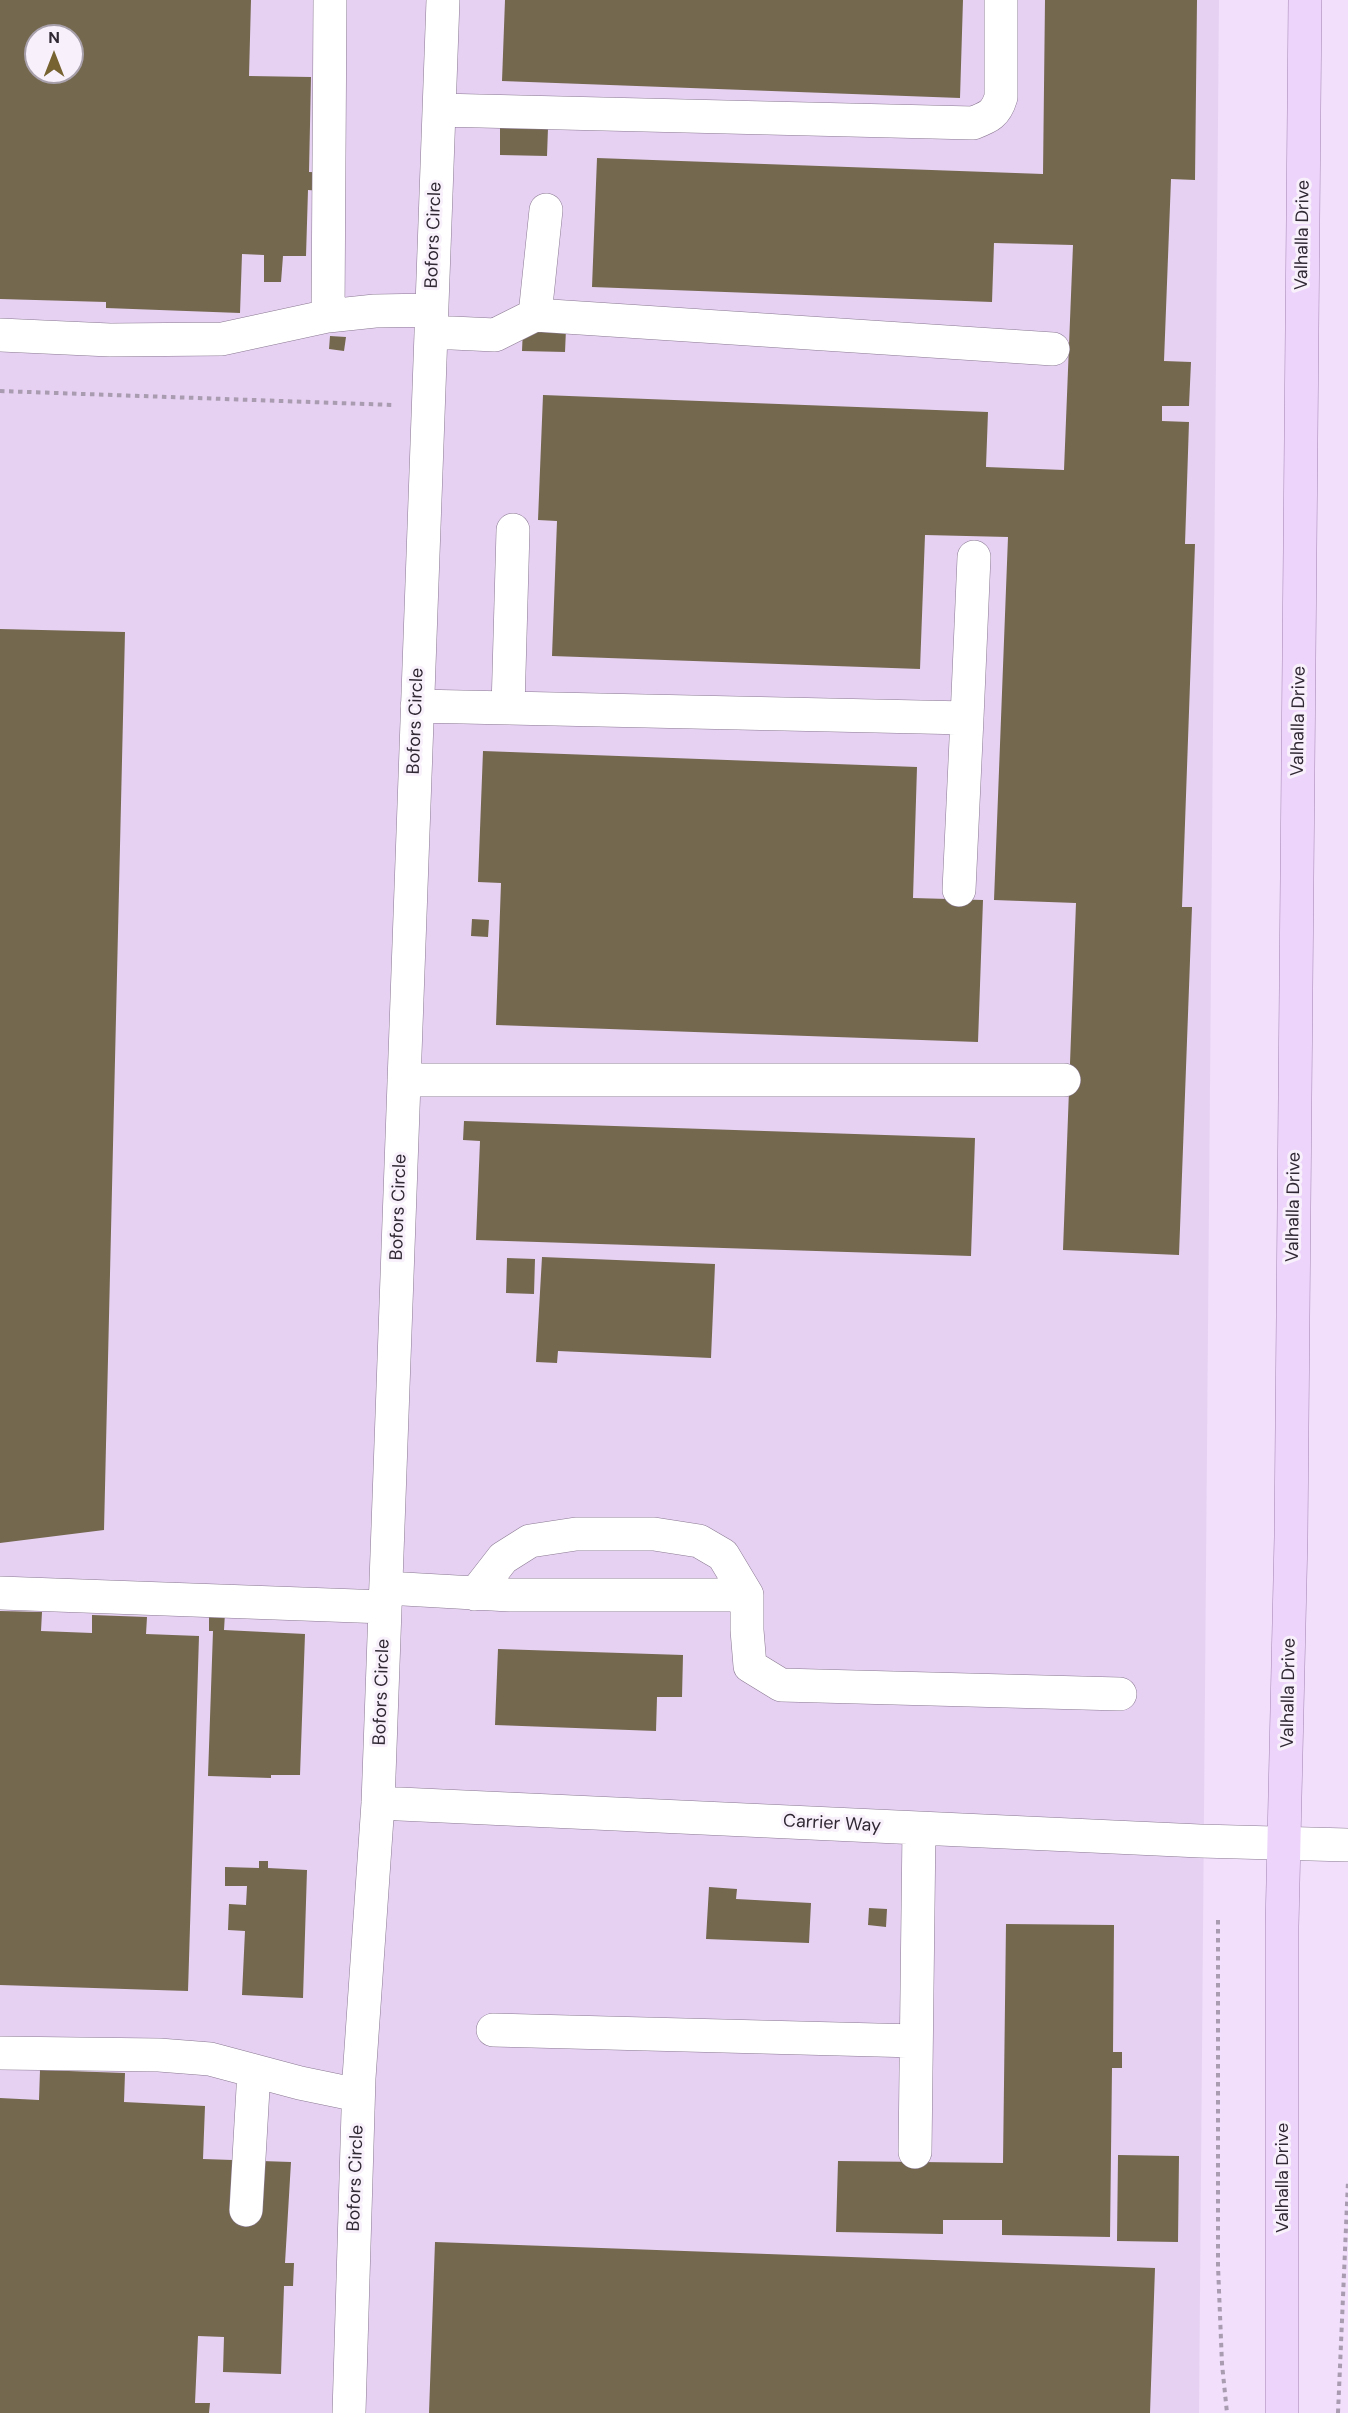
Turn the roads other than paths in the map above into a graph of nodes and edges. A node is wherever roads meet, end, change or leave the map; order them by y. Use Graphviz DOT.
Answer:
graph roads {
  1 [pos="330,0"];
  2 [pos="442,0"];
  3 [pos="1001,0"];
  4 [pos="1305,0"];
  5 [pos="439,110"];
  6 [pos="546,210"];
  7 [pos="535,315"];
  8 [pos="328,316"];
  9 [pos="431,321"];
  10 [pos="0,335"];
  11 [pos="1053,349"];
  12 [pos="513,530"];
  13 [pos="974,557"];
  14 [pos="417,706"];
  15 [pos="508,708"];
  16 [pos="967,718"];
  17 [pos="958,890"];
  18 [pos="404,1080"];
  19 [pos="1064,1080"];
  20 [pos="0,1593"];
  21 [pos="475,1594"];
  22 [pos="747,1594"];
  23 [pos="386,1597"];
  24 [pos="1120,1694"];
  25 [pos="378,1803"];
  26 [pos="919,1828"];
  27 [pos="1286,1844"];
  28 [pos="1348,1845"];
  29 [pos="493,2030"];
  30 [pos="916,2041"];
  31 [pos="0,2053"];
  32 [pos="254,2071"];
  33 [pos="358,2095"];
  34 [pos="915,2152"];
  35 [pos="246,2210"];
  36 [pos="349,2413"];
  37 [pos="1282,2413"];
  1 -- 8 [label="street"];
  2 -- 5 [label="street, Bofors Circle"];
  3 -- 5 [label="street"];
  4 -- 27 [label="main road, Valhalla Drive"];
  5 -- 9 [label="street, Bofors Circle"];
  6 -- 7 [label="street"];
  7 -- 9 [label="street"];
  7 -- 11 [label="street"];
  8 -- 9 [label="street"];
  8 -- 10 [label="street"];
  9 -- 14 [label="street, Bofors Circle"];
  12 -- 15 [label="street"];
  13 -- 16 [label="street"];
  14 -- 15 [label="street"];
  14 -- 18 [label="street, Bofors Circle"];
  15 -- 16 [label="street"];
  16 -- 17 [label="street"];
  18 -- 19 [label="street"];
  18 -- 23 [label="street, Bofors Circle"];
  20 -- 23 [label="street"];
  21 -- 22 [label="street"];
  21 -- 22 [label="street"];
  21 -- 23 [label="street"];
  22 -- 24 [label="street"];
  23 -- 25 [label="street, Bofors Circle"];
  25 -- 26 [label="street, Carrier Way"];
  25 -- 33 [label="street, Bofors Circle"];
  26 -- 27 [label="street, Carrier Way"];
  26 -- 30 [label="street"];
  27 -- 28 [label="street, Carrier Way"];
  27 -- 37 [label="main road, Valhalla Drive"];
  29 -- 30 [label="street"];
  30 -- 34 [label="street"];
  31 -- 32 [label="street"];
  32 -- 33 [label="street"];
  32 -- 35 [label="street"];
  33 -- 36 [label="street, Bofors Circle"];
}
